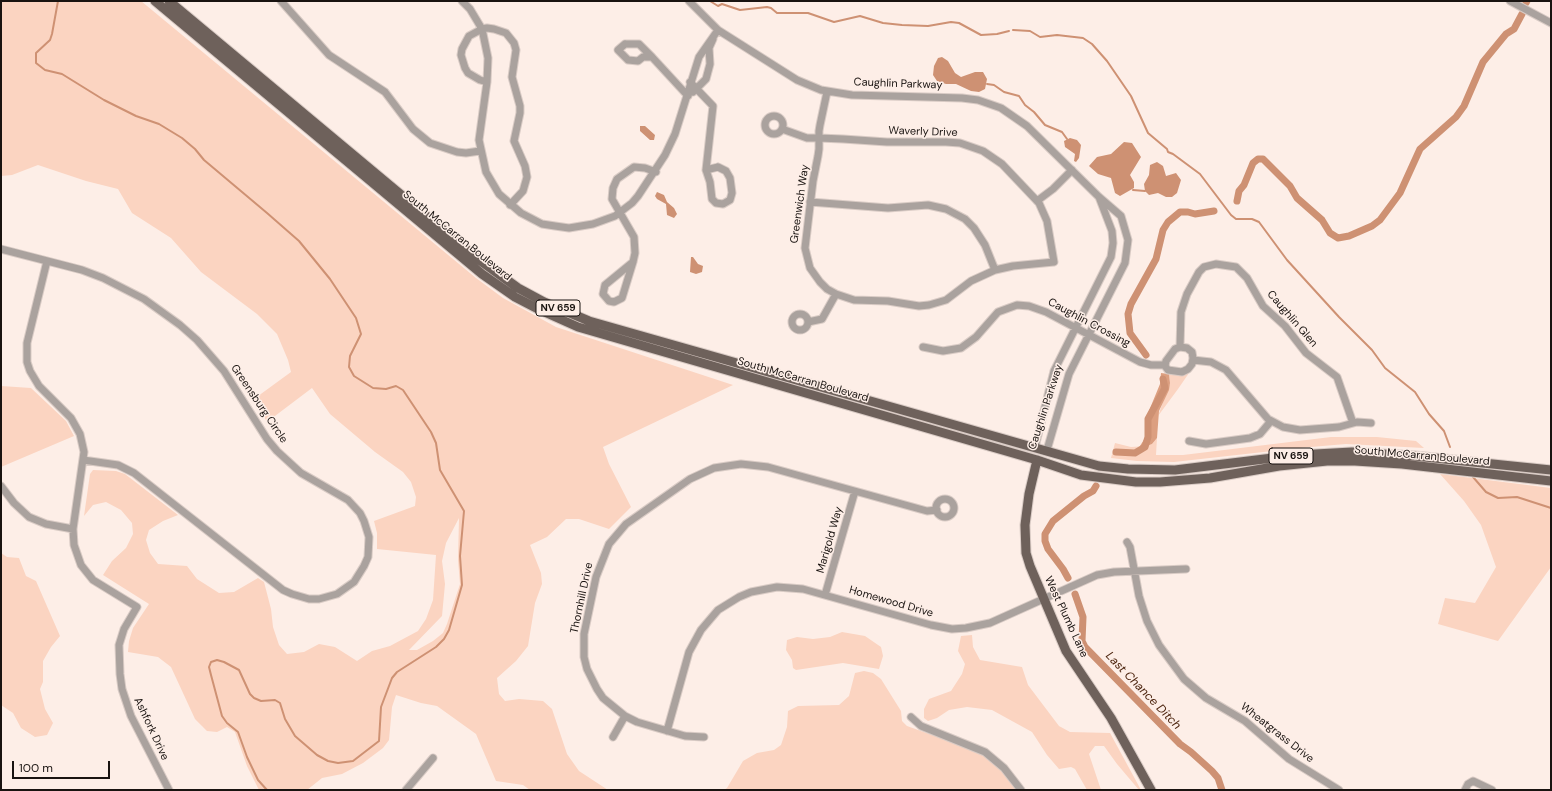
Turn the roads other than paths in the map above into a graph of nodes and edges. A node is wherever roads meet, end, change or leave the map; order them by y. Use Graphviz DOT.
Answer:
graph roads {
  1 [pos="155,1"];
  2 [pos="169,1"];
  3 [pos="281,1"];
  4 [pos="462,1"];
  5 [pos="690,1"];
  6 [pos="1510,1"];
  7 [pos="1551,23"];
  8 [pos="482,28"];
  9 [pos="718,30"];
  10 [pos="652,57"];
  11 [pos="695,67"];
  12 [pos="709,70"];
  13 [pos="487,82"];
  14 [pos="690,82"];
  15 [pos="696,89"];
  16 [pos="827,92"];
  17 [pos="688,96"];
  18 [pos="782,129"];
  19 [pos="819,138"];
  20 [pos="480,151"];
  21 [pos="706,170"];
  22 [pos="1072,170"];
  23 [pos="656,172"];
  24 [pos="1099,197"];
  25 [pos="1038,201"];
  26 [pos="810,202"];
  27 [pos="510,205"];
  28 [pos="620,212"];
  29 [pos="1,249"];
  30 [pos="47,261"];
  31 [pos="632,262"];
  32 [pos="1054,262"];
  33 [pos="995,270"];
  34 [pos="836,294"];
  35 [pos="808,322"];
  36 [pos="1075,328"];
  37 [pos="1088,334"];
  38 [pos="923,347"];
  39 [pos="1180,347"];
  40 [pos="1193,360"];
  41 [pos="1165,365"];
  42 [pos="1271,422"];
  43 [pos="1353,423"];
  44 [pos="1371,423"];
  45 [pos="1188,441"];
  46 [pos="1035,447"];
  47 [pos="1047,450"];
  48 [pos="83,460"];
  49 [pos="1037,460"];
  50 [pos="1551,470"];
  51 [pos="1551,481"];
  52 [pos="1,486"];
  53 [pos="855,491"];
  54 [pos="937,510"];
  55 [pos="73,529"];
  56 [pos="1127,542"];
  57 [pos="1186,569"];
  58 [pos="1134,570"];
  59 [pos="826,595"];
  60 [pos="1044,599"];
  61 [pos="625,716"];
  62 [pos="911,717"];
  63 [pos="667,731"];
  64 [pos="613,737"];
  65 [pos="704,737"];
  66 [pos="433,758"];
  67 [pos="1466,789"];
  68 [pos="169,790"];
  69 [pos="406,790"];
  70 [pos="1021,790"];
  71 [pos="1151,790"];
  72 [pos="1339,790"];
  73 [pos="1492,790"];
  1 -- 49 [label="main road, South McCarran Boulevard / NV 659"];
  2 -- 46 [label="main road, South McCarran Boulevard / NV 659"];
  3 -- 20 [label="street"];
  4 -- 8 [label="street"];
  5 -- 9 [label="street, Caughlin Parkway"];
  6 -- 7 [label="street"];
  8 -- 13 [label="street"];
  8 -- 13 [label="street"];
  8 -- 27 [label="street"];
  9 -- 11 [label="street"];
  9 -- 12 [label="street"];
  9 -- 16 [label="street, Caughlin Parkway"];
  10 -- 17 [label="street"];
  11 -- 12 [label="street"];
  11 -- 14 [label="street"];
  12 -- 15 [label="street"];
  13 -- 20 [label="street"];
  14 -- 15 [label="street"];
  14 -- 17 [label="street"];
  15 -- 17 [label="street"];
  15 -- 21 [label="street"];
  16 -- 19 [label="street, Greenwich Way"];
  16 -- 22 [label="street, Caughlin Parkway"];
  17 -- 23 [label="street"];
  18 -- 19 [label="street, Waverly Drive"];
  19 -- 25 [label="street, Waverly Drive"];
  19 -- 26 [label="street, Greenwich Way"];
  20 -- 27 [label="street"];
  21 -- 21 [label="street"];
  22 -- 24 [label="street, Caughlin Parkway"];
  22 -- 25 [label="street"];
  23 -- 28 [label="street"];
  23 -- 28 [label="street"];
  24 -- 36 [label="street, Caughlin Parkway"];
  24 -- 37 [label="street, Caughlin Parkway"];
  25 -- 32 [label="street, Waverly Drive"];
  26 -- 33 [label="street"];
  26 -- 34 [label="street, Greenwich Way"];
  27 -- 28 [label="street"];
  28 -- 31 [label="street"];
  29 -- 30 [label="street, Greensburg Circle"];
  30 -- 48 [label="street"];
  30 -- 48 [label="street, Greensburg Circle"];
  31 -- 31 [label="street"];
  32 -- 33 [label="street, Greenwich Way"];
  33 -- 34 [label="street, Greenwich Way"];
  34 -- 35 [label="street"];
  36 -- 37 [label="street, Caughlin Crossing"];
  36 -- 38 [label="street, Caughlin Crossing"];
  36 -- 46 [label="street, Caughlin Parkway"];
  37 -- 41 [label="street, Caughlin Crossing"];
  37 -- 47 [label="street, Caughlin Parkway"];
  39 -- 40 [label="street"];
  39 -- 41 [label="street"];
  39 -- 43 [label="street, Caughlin Glen"];
  40 -- 41 [label="street"];
  40 -- 42 [label="street"];
  42 -- 43 [label="street"];
  42 -- 45 [label="street"];
  43 -- 44 [label="street"];
  46 -- 47 [label="main road, South McCarran Boulevard / NV 659"];
  46 -- 49 [label="main road, Caughlin Parkway"];
  47 -- 49 [label="main road, Caughlin Parkway"];
  47 -- 50 [label="main road, South McCarran Boulevard / NV 659"];
  48 -- 55 [label="street"];
  49 -- 51 [label="main road, South McCarran Boulevard / NV 659"];
  49 -- 60 [label="main road, West Plumb Lane"];
  52 -- 55 [label="street"];
  53 -- 54 [label="street, Thornhill Drive"];
  53 -- 59 [label="street, Marigold Way"];
  53 -- 61 [label="street, Thornhill Drive"];
  55 -- 68 [label="street, Ashfork Drive"];
  56 -- 58 [label="street, Wheatgrass Drive"];
  57 -- 58 [label="street, Homewood Drive"];
  58 -- 60 [label="street, Homewood Drive"];
  58 -- 72 [label="street, Wheatgrass Drive"];
  59 -- 60 [label="street, Homewood Drive"];
  59 -- 63 [label="street, Homewood Drive"];
  60 -- 71 [label="main road, West Plumb Lane"];
  61 -- 63 [label="street, Thornhill Drive"];
  61 -- 64 [label="street"];
  62 -- 70 [label="street"];
  63 -- 65 [label="street, Thornhill Drive"];
  66 -- 69 [label="street"];
  67 -- 73 [label="street"];
}
